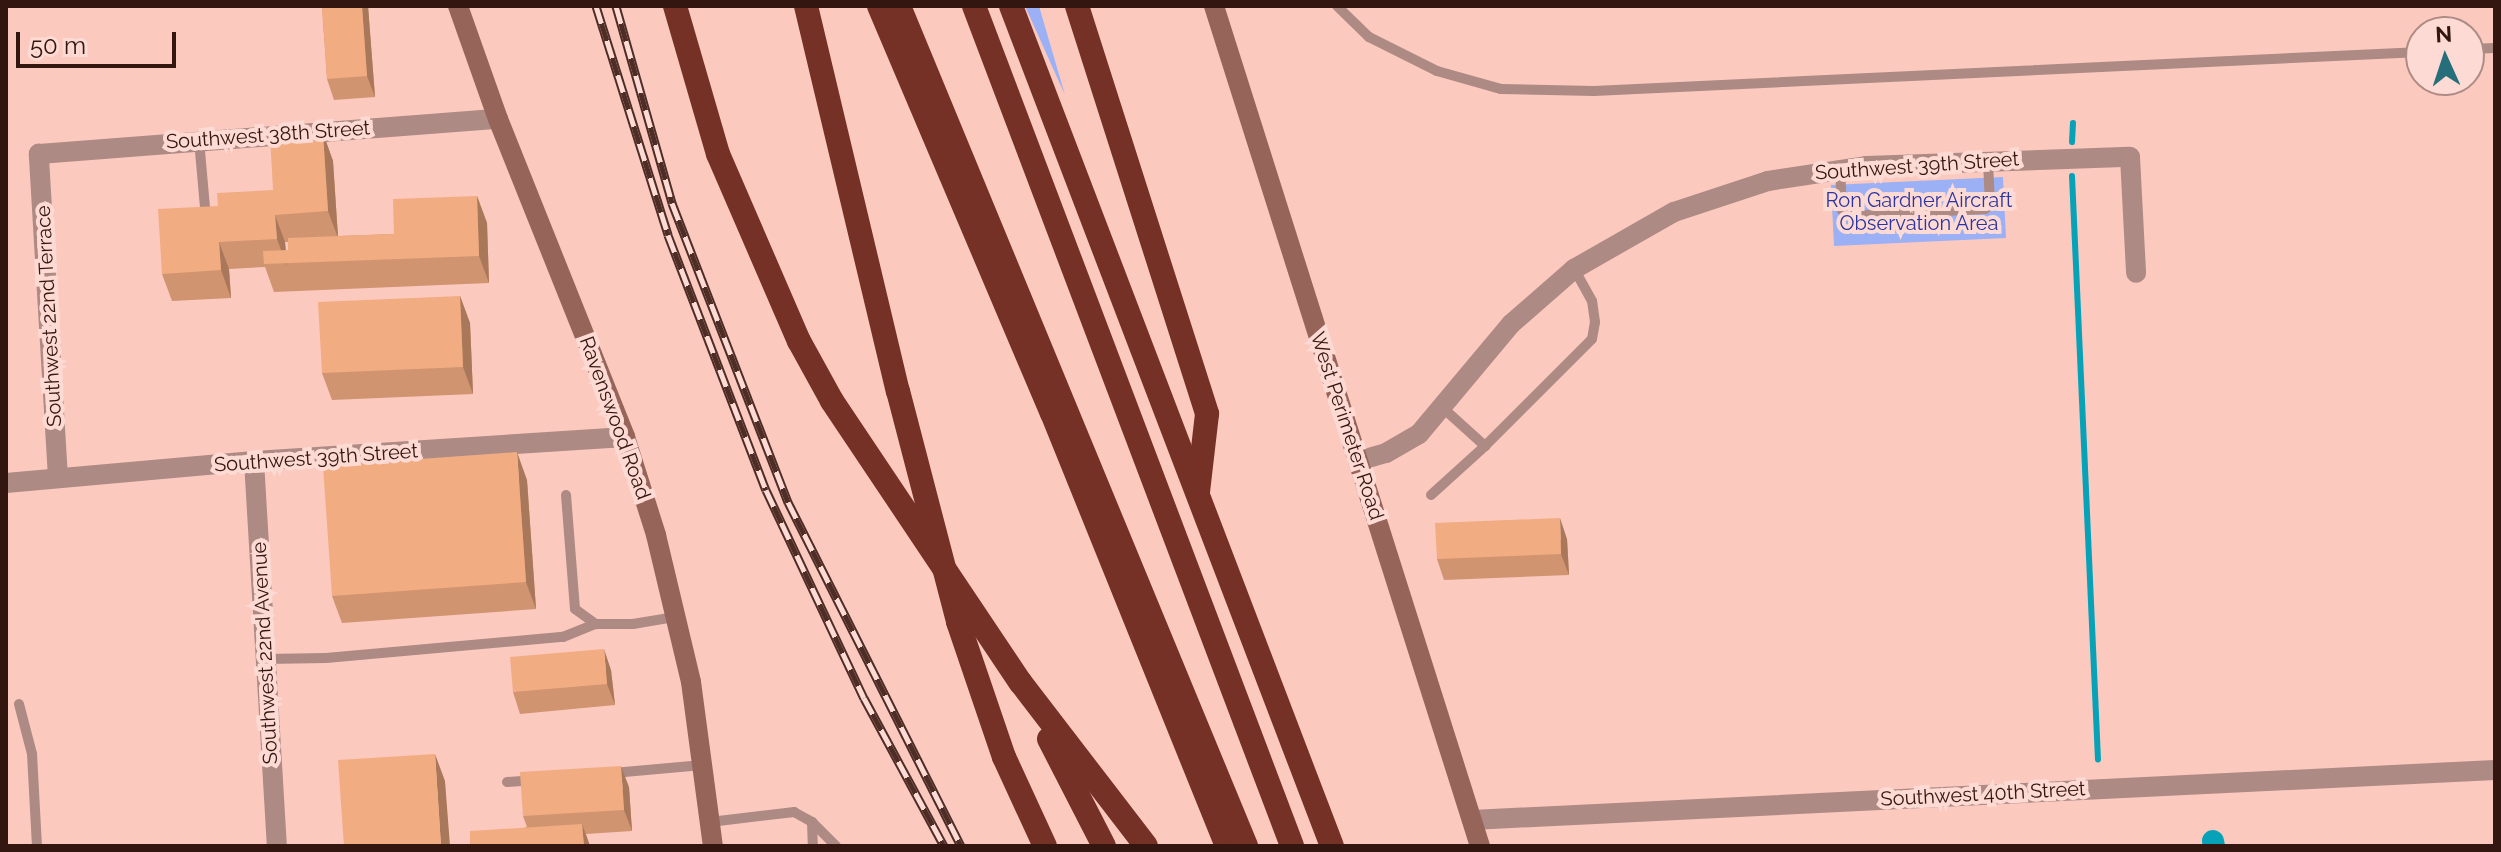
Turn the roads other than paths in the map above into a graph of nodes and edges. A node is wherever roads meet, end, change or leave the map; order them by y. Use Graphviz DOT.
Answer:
graph roads {
  1 [pos="458,6"];
  2 [pos="675,6"];
  3 [pos="806,6"];
  4 [pos="879,6"];
  5 [pos="899,6"];
  6 [pos="974,6"];
  7 [pos="1011,6"];
  8 [pos="1077,6"];
  9 [pos="1214,6"];
  10 [pos="1337,6"];
  11 [pos="2405,53"];
  12 [pos="498,119"];
  13 [pos="199,140"];
  14 [pos="39,154"];
  15 [pos="1988,161"];
  16 [pos="1840,168"];
  17 [pos="207,225"];
  18 [pos="1574,269"];
  19 [pos="2136,273"];
  20 [pos="1443,408"];
  21 [pos="625,437"];
  22 [pos="1485,446"];
  23 [pos="254,461"];
  24 [pos="1358,461"];
  25 [pos="58,478"];
  26 [pos="6,483"];
  27 [pos="566,495"];
  28 [pos="1431,495"];
  29 [pos="1197,498"];
  30 [pos="675,617"];
  31 [pos="596,624"];
  32 [pos="266,659"];
  33 [pos="1021,683"];
  34 [pos="19,704"];
  35 [pos="703,765"];
  36 [pos="2495,770"];
  37 [pos="597,775"];
  38 [pos="552,779"];
  39 [pos="507,782"];
  40 [pos="1472,820"];
  41 [pos="710,822"];
  42 [pos="812,822"];
  43 [pos="37,846"];
  44 [pos="277,846"];
  45 [pos="713,846"];
  46 [pos="813,846"];
  47 [pos="836,846"];
  48 [pos="1045,846"];
  49 [pos="1104,846"];
  50 [pos="1146,846"];
  51 [pos="1227,846"];
  52 [pos="1246,846"];
  53 [pos="1292,846"];
  54 [pos="1332,846"];
  55 [pos="1480,846"];
  1 -- 12 [label="street, Ravenswood Road"];
  2 -- 33 [label="highway"];
  3 -- 48 [label="highway, bridge"];
  4 -- 51 [label="highway"];
  5 -- 52 [label="highway"];
  6 -- 53 [label="highway"];
  7 -- 29 [label="highway"];
  8 -- 29 [label="highway"];
  9 -- 24 [label="street, West Perimeter Road"];
  10 -- 11 [label="lane"];
  12 -- 13 [label="street, Southwest 38th Street"];
  12 -- 21 [label="street, Ravenswood Road"];
  13 -- 14 [label="street, Southwest 38th Street"];
  13 -- 17 [label="lane"];
  14 -- 25 [label="street, Southwest 22nd Terrace"];
  15 -- 16 [label="street, Southwest 39th Street"];
  15 -- 16 [label="lane"];
  15 -- 19 [label="street, Southwest 39th Street"];
  16 -- 18 [label="street, Southwest 39th Street"];
  18 -- 20 [label="street, Southwest 39th Street"];
  18 -- 22 [label="lane"];
  20 -- 22 [label="lane"];
  20 -- 24 [label="street, Southwest 39th Street"];
  21 -- 23 [label="street, Southwest 39th Street"];
  21 -- 30 [label="street, Ravenswood Road"];
  22 -- 28 [label="lane"];
  23 -- 25 [label="street, Southwest 39th Street"];
  23 -- 32 [label="street, Southwest 22nd Avenue"];
  24 -- 40 [label="street, West Perimeter Road"];
  25 -- 26 [label="street, Southwest 39th Street"];
  27 -- 31 [label="lane"];
  29 -- 54 [label="highway"];
  30 -- 31 [label="lane"];
  30 -- 35 [label="street, Ravenswood Road"];
  31 -- 32 [label="lane"];
  32 -- 44 [label="street, Southwest 22nd Avenue"];
  33 -- 49 [label="highway"];
  33 -- 50 [label="highway"];
  34 -- 43 [label="lane"];
  35 -- 37 [label="lane"];
  35 -- 41 [label="street, Ravenswood Road"];
  36 -- 40 [label="street, Southwest 40th Street"];
  38 -- 39 [label="lane"];
  40 -- 55 [label="street, West Perimeter Road"];
  41 -- 42 [label="lane"];
  41 -- 45 [label="street, Ravenswood Road"];
  42 -- 46 [label="lane"];
  42 -- 47 [label="lane"];
}
